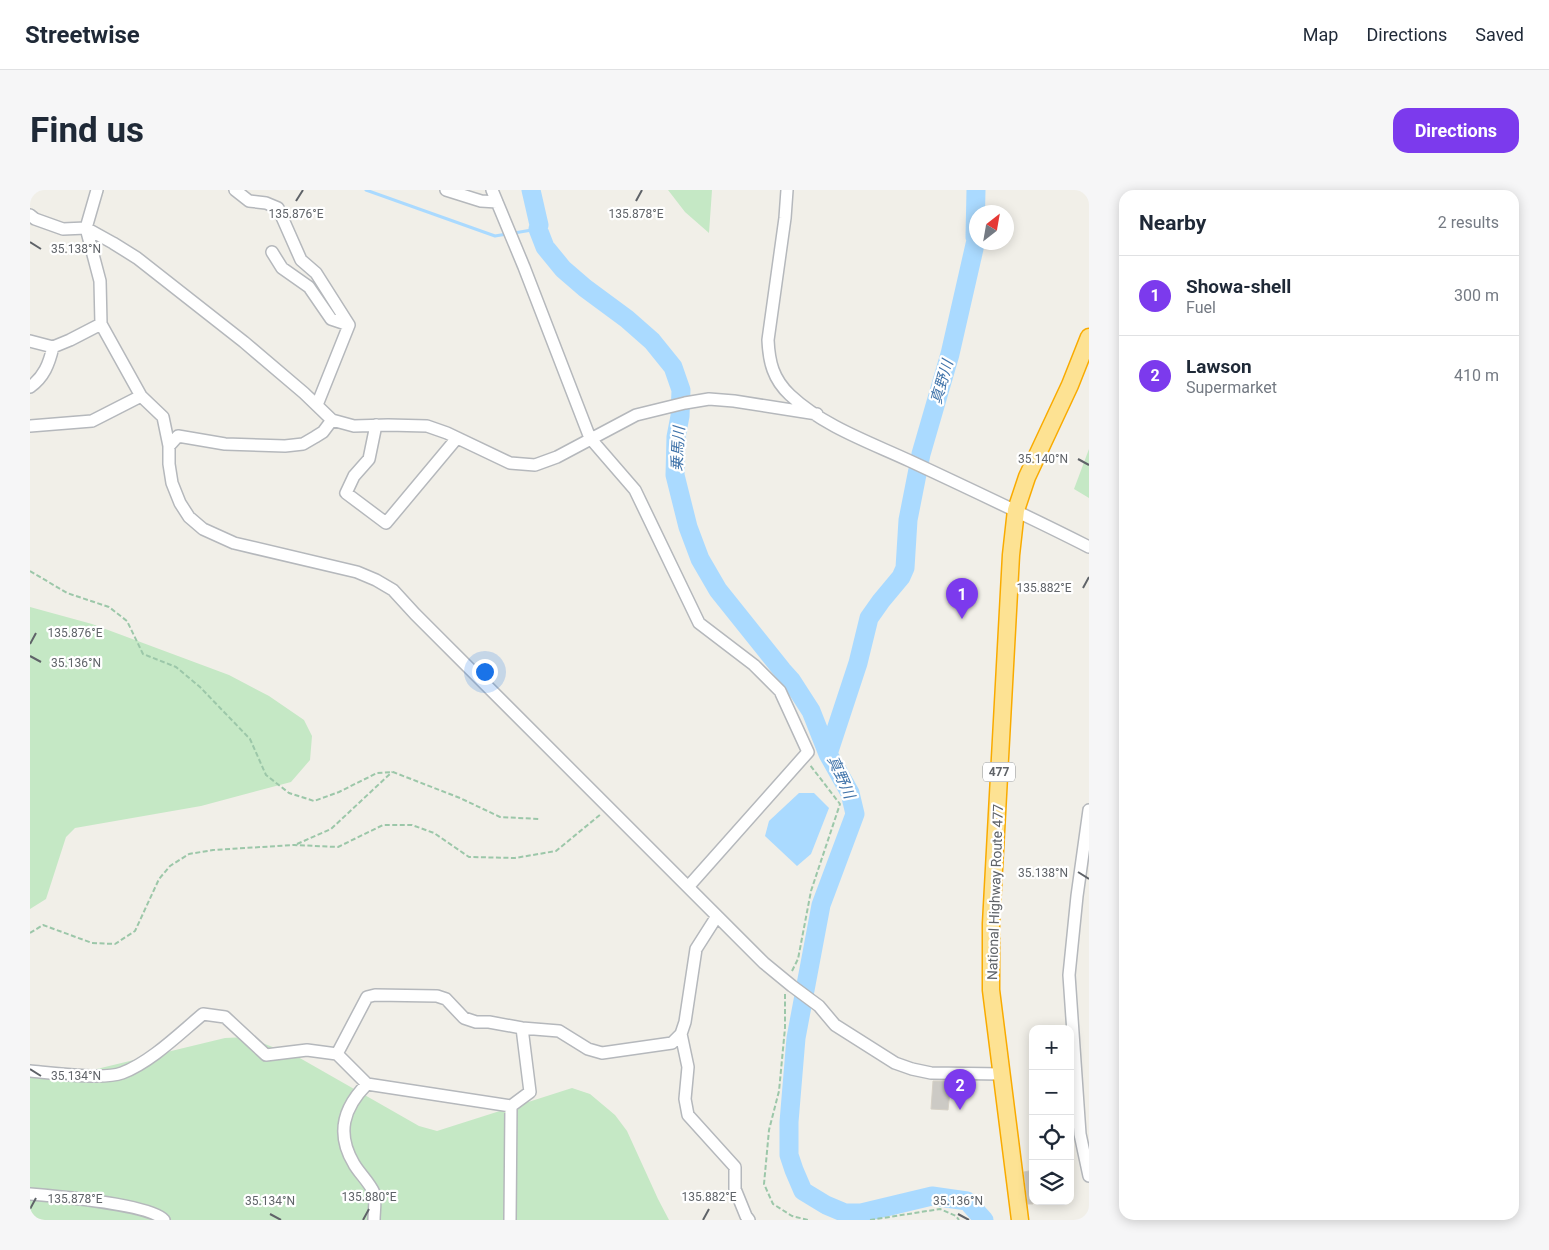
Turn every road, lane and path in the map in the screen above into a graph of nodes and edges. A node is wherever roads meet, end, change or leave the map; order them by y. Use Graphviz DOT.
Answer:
graph roads {
  1 [pos="97,190"];
  2 [pos="235,190"];
  3 [pos="446,190"];
  4 [pos="492,190"];
  5 [pos="787,190"];
  6 [pos="497,202"];
  7 [pos="30,215"];
  8 [pos="86,228"];
  9 [pos="272,252"];
  10 [pos="101,324"];
  11 [pos="349,326"];
  12 [pos="1089,337"];
  13 [pos="30,341"];
  14 [pos="53,347"];
  15 [pos="30,387"];
  16 [pos="141,396"];
  17 [pos="317,405"];
  18 [pos="817,414"];
  19 [pos="332,420"];
  20 [pos="376,425"];
  21 [pos="30,426"];
  22 [pos="457,438"];
  23 [pos="590,438"];
  24 [pos="169,446"];
  25 [pos="1016,510"];
  26 [pos="1089,547"];
  27 [pos="30,571"];
  28 [pos="392,772"];
  29 [pos="609,808"];
  30 [pos="1089,810"];
  31 [pos="540,820"];
  32 [pos="294,845"];
  33 [pos="688,887"];
  34 [pos="717,916"];
  35 [pos="30,933"];
  36 [pos="522,1028"];
  37 [pos="681,1034"];
  38 [pos="337,1054"];
  39 [pos="30,1071"];
  40 [pos="1002,1074"];
  41 [pos="368,1084"];
  42 [pos="511,1106"];
  43 [pos="1089,1176"];
  44 [pos="30,1194"];
  45 [pos="164,1220"];
  46 [pos="374,1220"];
  47 [pos="510,1220"];
  48 [pos="749,1220"];
  49 [pos="870,1220"];
  50 [pos="959,1220"];
  51 [pos="1020,1220"];
  1 -- 8 [label="street"];
  2 -- 11 [label="street"];
  3 -- 6 [label="street"];
  4 -- 6 [label="street"];
  5 -- 18 [label="street"];
  6 -- 23 [label="street"];
  7 -- 8 [label="street"];
  8 -- 10 [label="street"];
  8 -- 17 [label="street"];
  9 -- 11 [label="street"];
  10 -- 14 [label="street"];
  10 -- 16 [label="street"];
  11 -- 17 [label="street"];
  12 -- 25 [label="highway, National Highway Route 477 / 477"];
  13 -- 14 [label="street"];
  14 -- 15 [label="street"];
  16 -- 21 [label="street"];
  16 -- 24 [label="street"];
  17 -- 19 [label="street"];
  18 -- 23 [label="street"];
  18 -- 25 [label="street"];
  19 -- 20 [label="street"];
  19 -- 24 [label="street"];
  20 -- 22 [label="street"];
  20 -- 22 [label="street"];
  22 -- 23 [label="street"];
  23 -- 33 [label="street"];
  24 -- 29 [label="street"];
  25 -- 26 [label="street"];
  25 -- 40 [label="highway, National Highway Route 477 / 477"];
  27 -- 28 [label="path"];
  28 -- 31 [label="path"];
  28 -- 32 [label="path"];
  29 -- 32 [label="path"];
  29 -- 33 [label="street"];
  30 -- 43 [label="street"];
  32 -- 35 [label="path"];
  33 -- 34 [label="street"];
  34 -- 37 [label="street"];
  34 -- 40 [label="street"];
  36 -- 37 [label="street"];
  36 -- 38 [label="street"];
  36 -- 42 [label="street"];
  37 -- 48 [label="street"];
  38 -- 39 [label="street"];
  38 -- 41 [label="street"];
  40 -- 51 [label="highway, National Highway Route 477 / 477"];
  41 -- 42 [label="street"];
  41 -- 46 [label="street"];
  42 -- 47 [label="street"];
  44 -- 45 [label="street"];
  49 -- 50 [label="path"];
}
